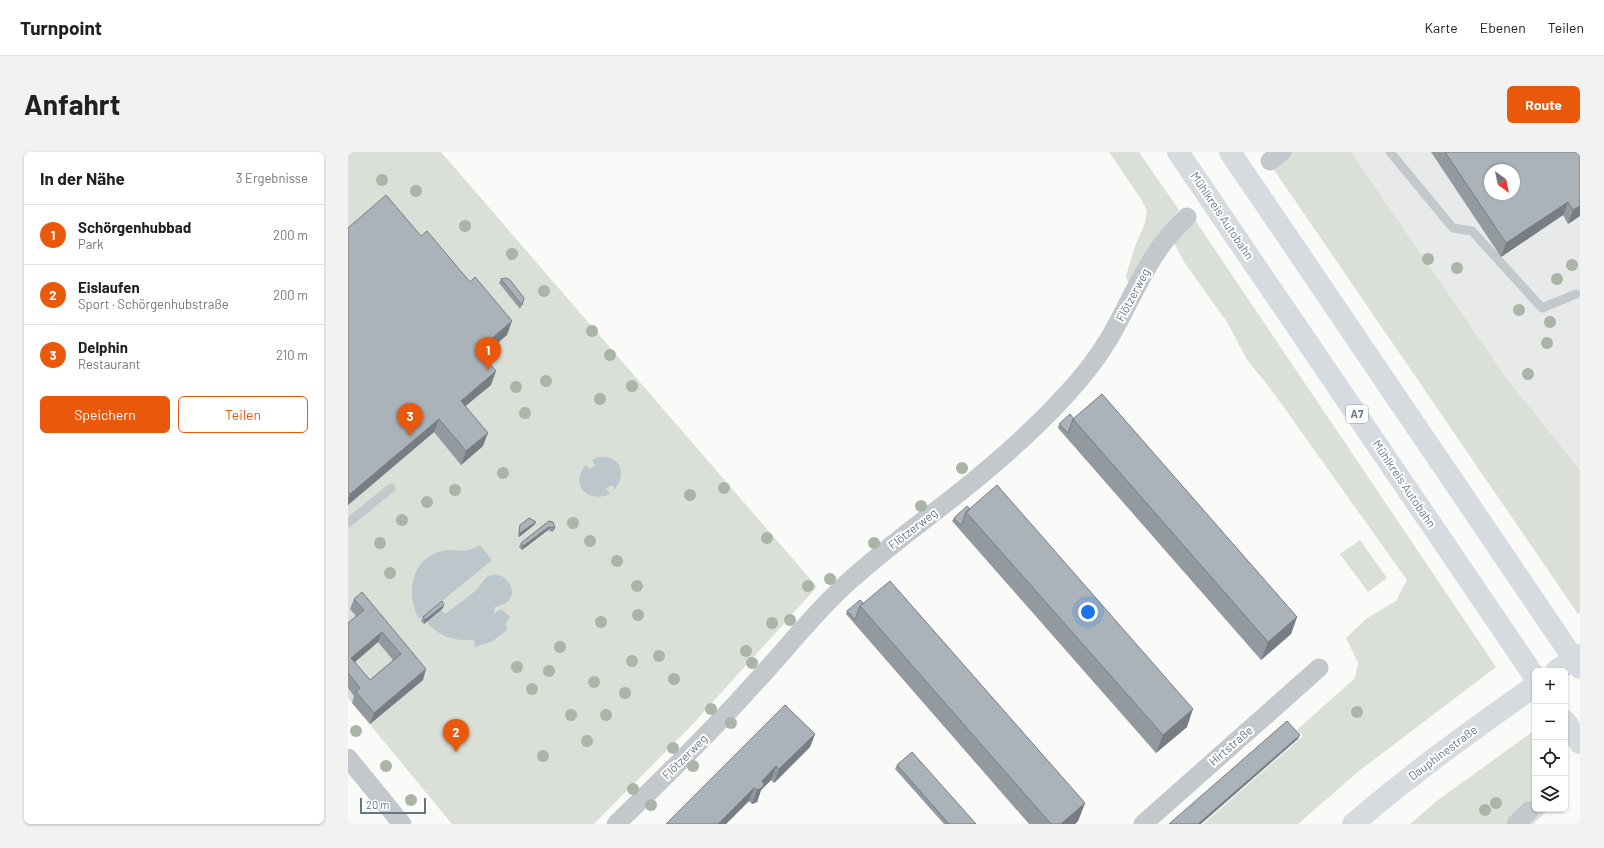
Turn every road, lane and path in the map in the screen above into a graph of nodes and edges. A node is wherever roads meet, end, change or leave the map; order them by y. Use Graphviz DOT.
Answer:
graph roads {
  1 [pos="1178,152"];
  2 [pos="1230,152"];
  3 [pos="1390,152"];
  4 [pos="1187,217"];
  5 [pos="1576,294"];
  6 [pos="391,488"];
  7 [pos="348,523"];
  8 [pos="1580,655"];
  9 [pos="1319,668"];
  10 [pos="1560,668"];
  11 [pos="1580,668"];
  12 [pos="1532,673"];
  13 [pos="1532,688"];
  14 [pos="1568,725"];
  15 [pos="1580,743"];
  16 [pos="348,758"];
  17 [pos="402,824"];
  18 [pos="616,824"];
  19 [pos="1143,824"];
  20 [pos="1353,824"];
  1 -- 12 [label="main road, Mühlkreis Autobahn / A7"];
  2 -- 11 [label="main road"];
  3 -- 5 [label="lane"];
  4 -- 18 [label="street, Flötzerweg"];
  6 -- 7 [label="lane"];
  8 -- 10 [label="main road"];
  9 -- 19 [label="street, Hirtstraße"];
  13 -- 20 [label="main road, Dauphinestraße"];
  14 -- 15 [label="main road"];
  16 -- 17 [label="street"];
}
